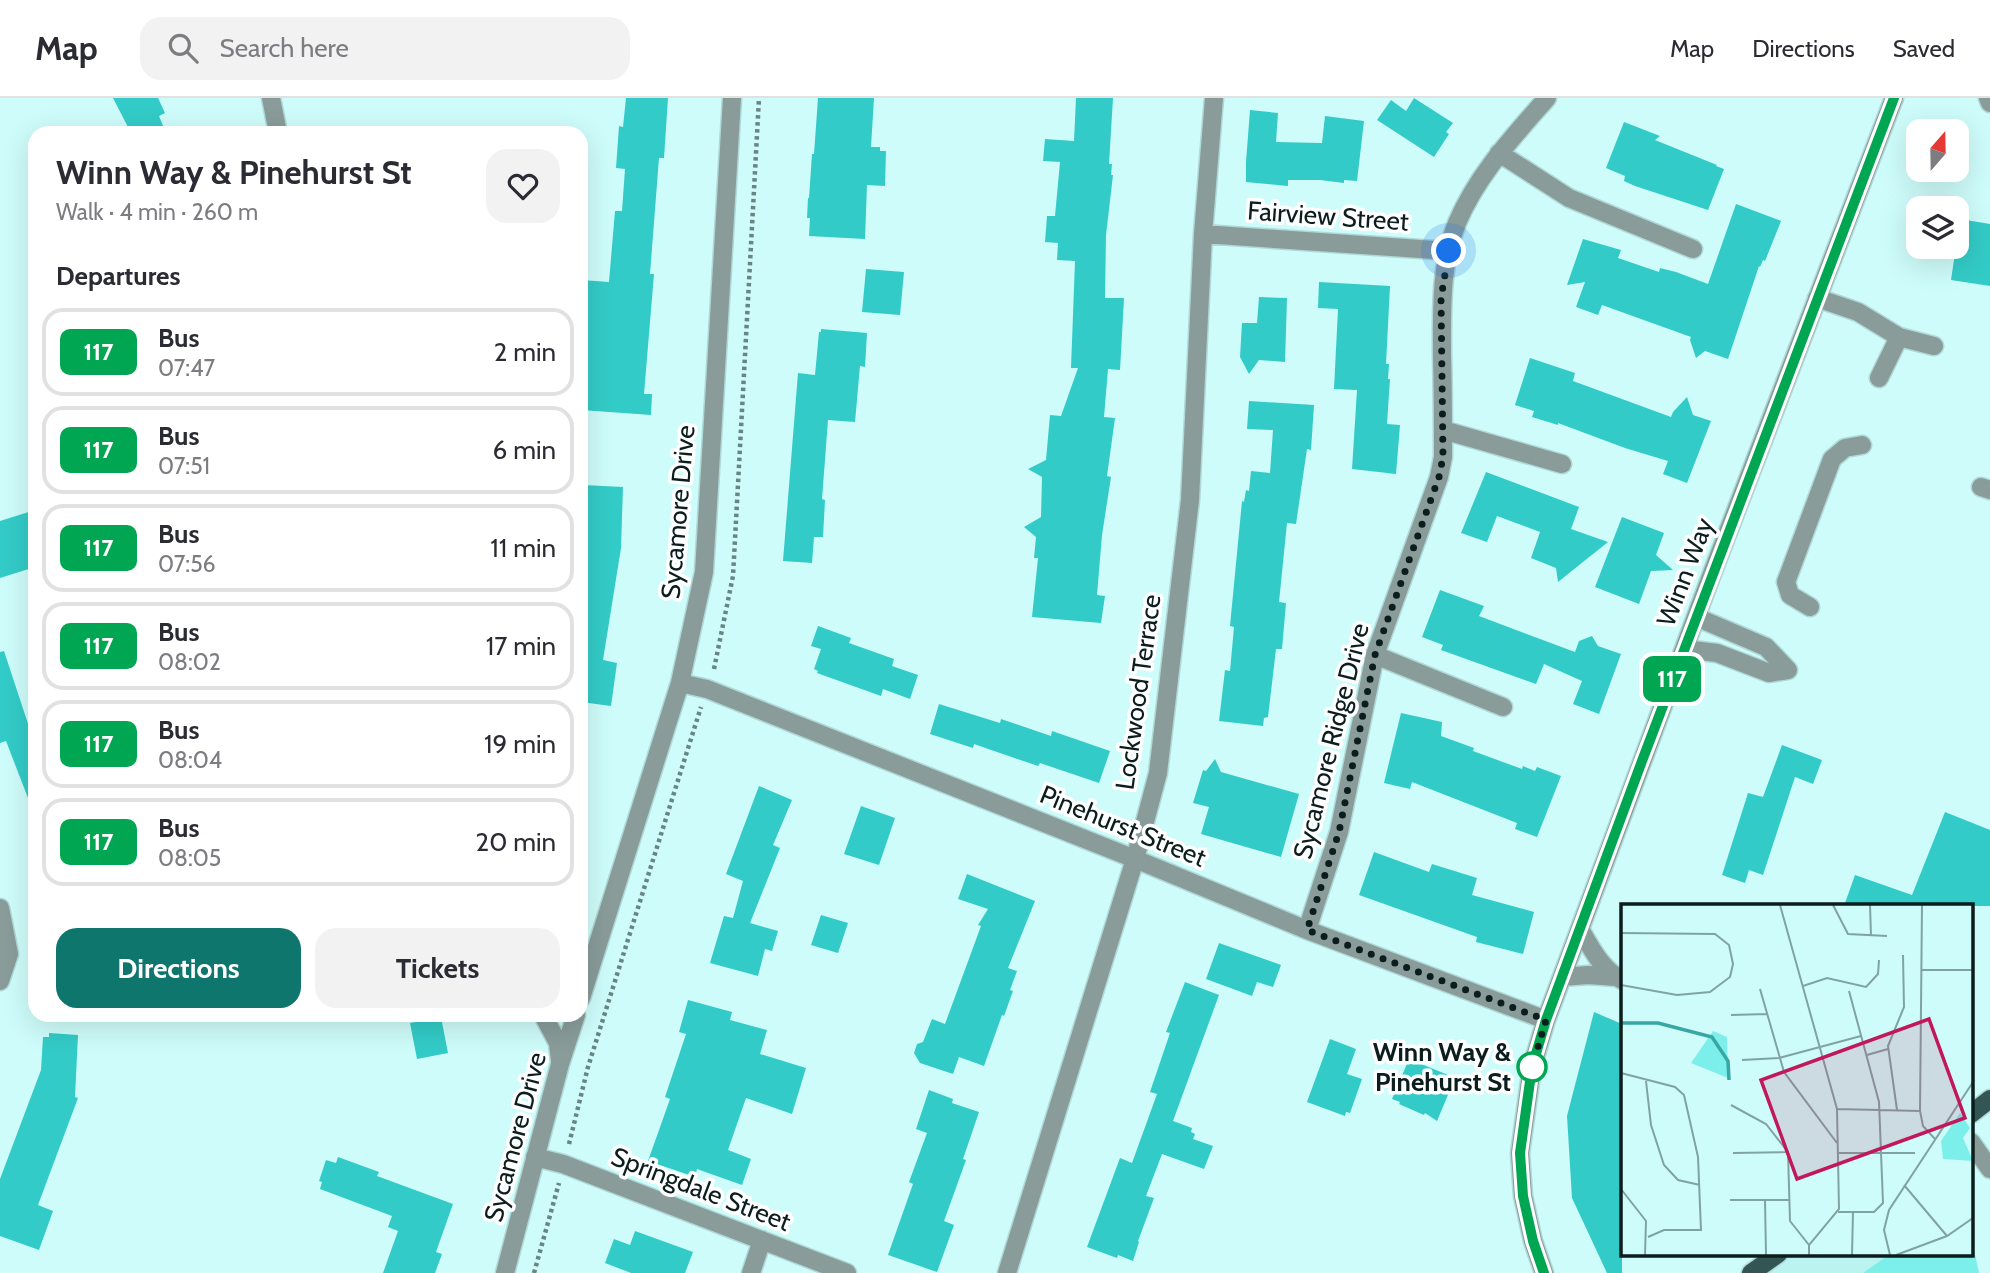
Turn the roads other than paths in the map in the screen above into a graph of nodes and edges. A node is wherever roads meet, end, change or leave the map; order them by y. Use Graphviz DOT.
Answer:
graph roads {
  1 [pos="271,98"];
  2 [pos="732,98"];
  3 [pos="1214,98"];
  4 [pos="1547,98"];
  5 [pos="1894,98"];
  6 [pos="1988,98"];
  7 [pos="1990,103"];
  8 [pos="277,126"];
  9 [pos="1499,153"];
  10 [pos="1203,234"];
  11 [pos="1693,249"];
  12 [pos="1449,251"];
  13 [pos="1817,298"];
  14 [pos="1899,337"];
  15 [pos="1934,345"];
  16 [pos="1879,378"];
  17 [pos="1443,430"];
  18 [pos="1862,445"];
  19 [pos="1562,464"];
  20 [pos="1811,607"];
  21 [pos="1696,617"];
  22 [pos="1684,649"];
  23 [pos="1375,655"];
  24 [pos="680,683"];
  25 [pos="1503,707"];
  26 [pos="1135,859"];
  27 [pos="0,908"];
  28 [pos="1580,929"];
  29 [pos="1307,930"];
  30 [pos="5,952"];
  31 [pos="588,976"];
  32 [pos="1562,977"];
  33 [pos="1619,978"];
  34 [pos="0,981"];
  35 [pos="1546,1020"];
  36 [pos="547,1022"];
  37 [pos="574,1022"];
  38 [pos="560,1064"];
  39 [pos="1990,1099"];
  40 [pos="1972,1113"];
  41 [pos="1972,1143"];
  42 [pos="535,1157"];
  43 [pos="1990,1169"];
  44 [pos="762,1240"];
  45 [pos="1775,1256"];
  46 [pos="505,1273"];
  47 [pos="751,1273"];
  48 [pos="847,1273"];
  49 [pos="1007,1273"];
  50 [pos="1544,1273"];
  51 [pos="1751,1273"];
  1 -- 8 [label="street"];
  2 -- 24 [label="street, Sycamore Drive"];
  3 -- 10 [label="street, Lockwood Terrace"];
  4 -- 9 [label="street, Sycamore Ridge Drive"];
  5 -- 13 [label="street, Winn Way"];
  6 -- 7 [label="street"];
  9 -- 11 [label="street"];
  9 -- 12 [label="street, Sycamore Ridge Drive"];
  10 -- 12 [label="street, Fairview Street"];
  10 -- 26 [label="street, Lockwood Terrace"];
  12 -- 17 [label="street, Sycamore Ridge Drive"];
  13 -- 14 [label="street"];
  13 -- 21 [label="street, Winn Way"];
  14 -- 15 [label="street"];
  14 -- 16 [label="street"];
  17 -- 19 [label="street"];
  17 -- 23 [label="street, Sycamore Ridge Drive"];
  18 -- 20 [label="street"];
  21 -- 22 [label="street, Winn Way"];
  21 -- 22 [label="street"];
  22 -- 28 [label="street, Winn Way"];
  23 -- 25 [label="street"];
  23 -- 29 [label="street, Sycamore Ridge Drive"];
  24 -- 26 [label="street, Pinehurst Street"];
  24 -- 31 [label="street, Sycamore Drive"];
  26 -- 29 [label="street, Pinehurst Street"];
  26 -- 49 [label="street, Lockwood Terrace"];
  27 -- 30 [label="street"];
  28 -- 32 [label="street, Winn Way"];
  28 -- 33 [label="street"];
  29 -- 35 [label="street, Pinehurst Street"];
  30 -- 34 [label="street"];
  32 -- 33 [label="street"];
  32 -- 35 [label="street, Winn Way"];
  35 -- 50 [label="street, Winn Way"];
  36 -- 38 [label="street"];
  37 -- 38 [label="street, Sycamore Drive"];
  38 -- 42 [label="street, Sycamore Drive"];
  39 -- 40 [label="main road"];
  41 -- 43 [label="street"];
  42 -- 44 [label="street, Springdale Street"];
  42 -- 46 [label="street, Sycamore Drive"];
  44 -- 47 [label="street"];
  44 -- 48 [label="street, Springdale Street"];
  45 -- 51 [label="main road"];
}
